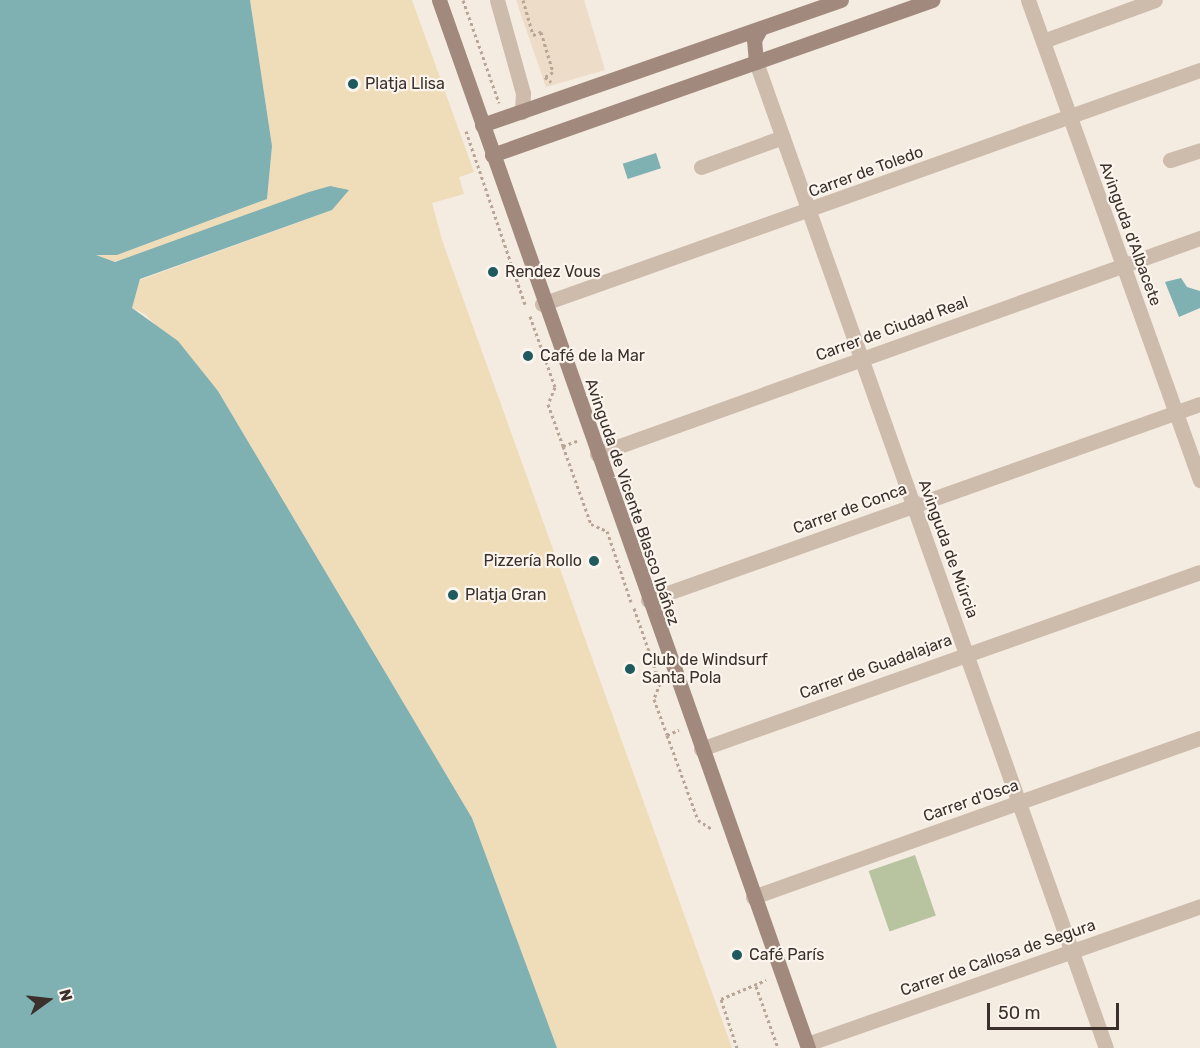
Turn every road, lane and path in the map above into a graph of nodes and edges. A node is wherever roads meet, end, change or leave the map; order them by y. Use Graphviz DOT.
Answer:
graph roads {
  1 [pos="439,0"];
  2 [pos="463,0"];
  3 [pos="496,0"];
  4 [pos="523,0"];
  5 [pos="841,0"];
  6 [pos="932,0"];
  7 [pos="1028,0"];
  8 [pos="1155,0"];
  9 [pos="801,7"];
  10 [pos="760,29"];
  11 [pos="1043,41"];
  12 [pos="756,62"];
  13 [pos="1200,70"];
  14 [pos="557,82"];
  15 [pos="522,112"];
  16 [pos="504,118"];
  17 [pos="1070,118"];
  18 [pos="482,125"];
  19 [pos="465,128"];
  20 [pos="783,137"];
  21 [pos="1200,150"];
  22 [pos="492,155"];
  23 [pos="1170,160"];
  24 [pos="701,167"];
  25 [pos="810,211"];
  26 [pos="1200,238"];
  27 [pos="1123,266"];
  28 [pos="542,304"];
  29 [pos="862,359"];
  30 [pos="1200,404"];
  31 [pos="1176,413"];
  32 [pos="597,454"];
  33 [pos="1200,478"];
  34 [pos="913,506"];
  35 [pos="1200,572"];
  36 [pos="648,600"];
  37 [pos="966,654"];
  38 [pos="1200,738"];
  39 [pos="701,749"];
  40 [pos="1019,803"];
  41 [pos="715,838"];
  42 [pos="753,897"];
  43 [pos="1200,906"];
  44 [pos="1072,951"];
  45 [pos="763,971"];
  46 [pos="756,986"];
  47 [pos="808,1046"];
  48 [pos="738,1048"];
  49 [pos="778,1048"];
  50 [pos="1106,1048"];
  1 -- 18 [label="street, Avinguda de Vicente Blasco Ibáñez"];
  2 -- 16 [label="path"];
  3 -- 15 [label="street"];
  4 -- 14 [label="path"];
  5 -- 9 [label="street"];
  6 -- 12 [label="street"];
  7 -- 11 [label="street, Avinguda d'Albacete"];
  8 -- 11 [label="street"];
  9 -- 10 [label="street"];
  10 -- 12 [label="street"];
  10 -- 15 [label="street"];
  11 -- 17 [label="street, Avinguda d'Albacete"];
  12 -- 20 [label="street, Avinguda de Múrcia"];
  12 -- 22 [label="street"];
  13 -- 17 [label="street, Carrer de Toledo"];
  15 -- 16 [label="street"];
  16 -- 18 [label="street"];
  17 -- 25 [label="street, Carrer de Toledo"];
  17 -- 27 [label="street, Avinguda d'Albacete"];
  18 -- 22 [label="street, Avinguda de Vicente Blasco Ibáñez"];
  19 -- 41 [label="path"];
  20 -- 24 [label="street"];
  20 -- 25 [label="street, Avinguda de Múrcia"];
  21 -- 23 [label="street"];
  22 -- 28 [label="street, Avinguda de Vicente Blasco Ibáñez"];
  25 -- 28 [label="street, Carrer de Toledo"];
  25 -- 29 [label="street, Avinguda de Múrcia"];
  26 -- 27 [label="street, Carrer de Ciudad Real"];
  27 -- 29 [label="street, Carrer de Ciudad Real"];
  27 -- 31 [label="street, Avinguda d'Albacete"];
  28 -- 32 [label="street, Avinguda de Vicente Blasco Ibáñez"];
  29 -- 32 [label="street, Carrer de Ciudad Real"];
  29 -- 34 [label="street, Avinguda de Múrcia"];
  30 -- 31 [label="street, Carrer de Conca"];
  31 -- 33 [label="street, Avinguda d'Albacete"];
  31 -- 34 [label="street, Carrer de Conca"];
  32 -- 36 [label="street, Avinguda de Vicente Blasco Ibáñez"];
  34 -- 36 [label="street, Carrer de Conca"];
  34 -- 37 [label="street, Avinguda de Múrcia"];
  35 -- 37 [label="street, Carrer de Guadalajara"];
  36 -- 39 [label="street, Avinguda de Vicente Blasco Ibáñez"];
  37 -- 39 [label="street, Carrer de Guadalajara"];
  37 -- 40 [label="street, Avinguda de Múrcia"];
  38 -- 40 [label="street, Carrer d'Osca"];
  39 -- 42 [label="street, Avinguda de Vicente Blasco Ibáñez"];
  40 -- 42 [label="street, Carrer d'Osca"];
  40 -- 44 [label="street, Avinguda de Múrcia"];
  42 -- 47 [label="street, Avinguda de Vicente Blasco Ibáñez"];
  43 -- 44 [label="street, Carrer de Callosa de Segura"];
  44 -- 47 [label="street, Carrer de Callosa de Segura"];
  44 -- 50 [label="street, Avinguda de Múrcia"];
  45 -- 46 [label="path"];
  46 -- 48 [label="path"];
  46 -- 49 [label="path"];
}
